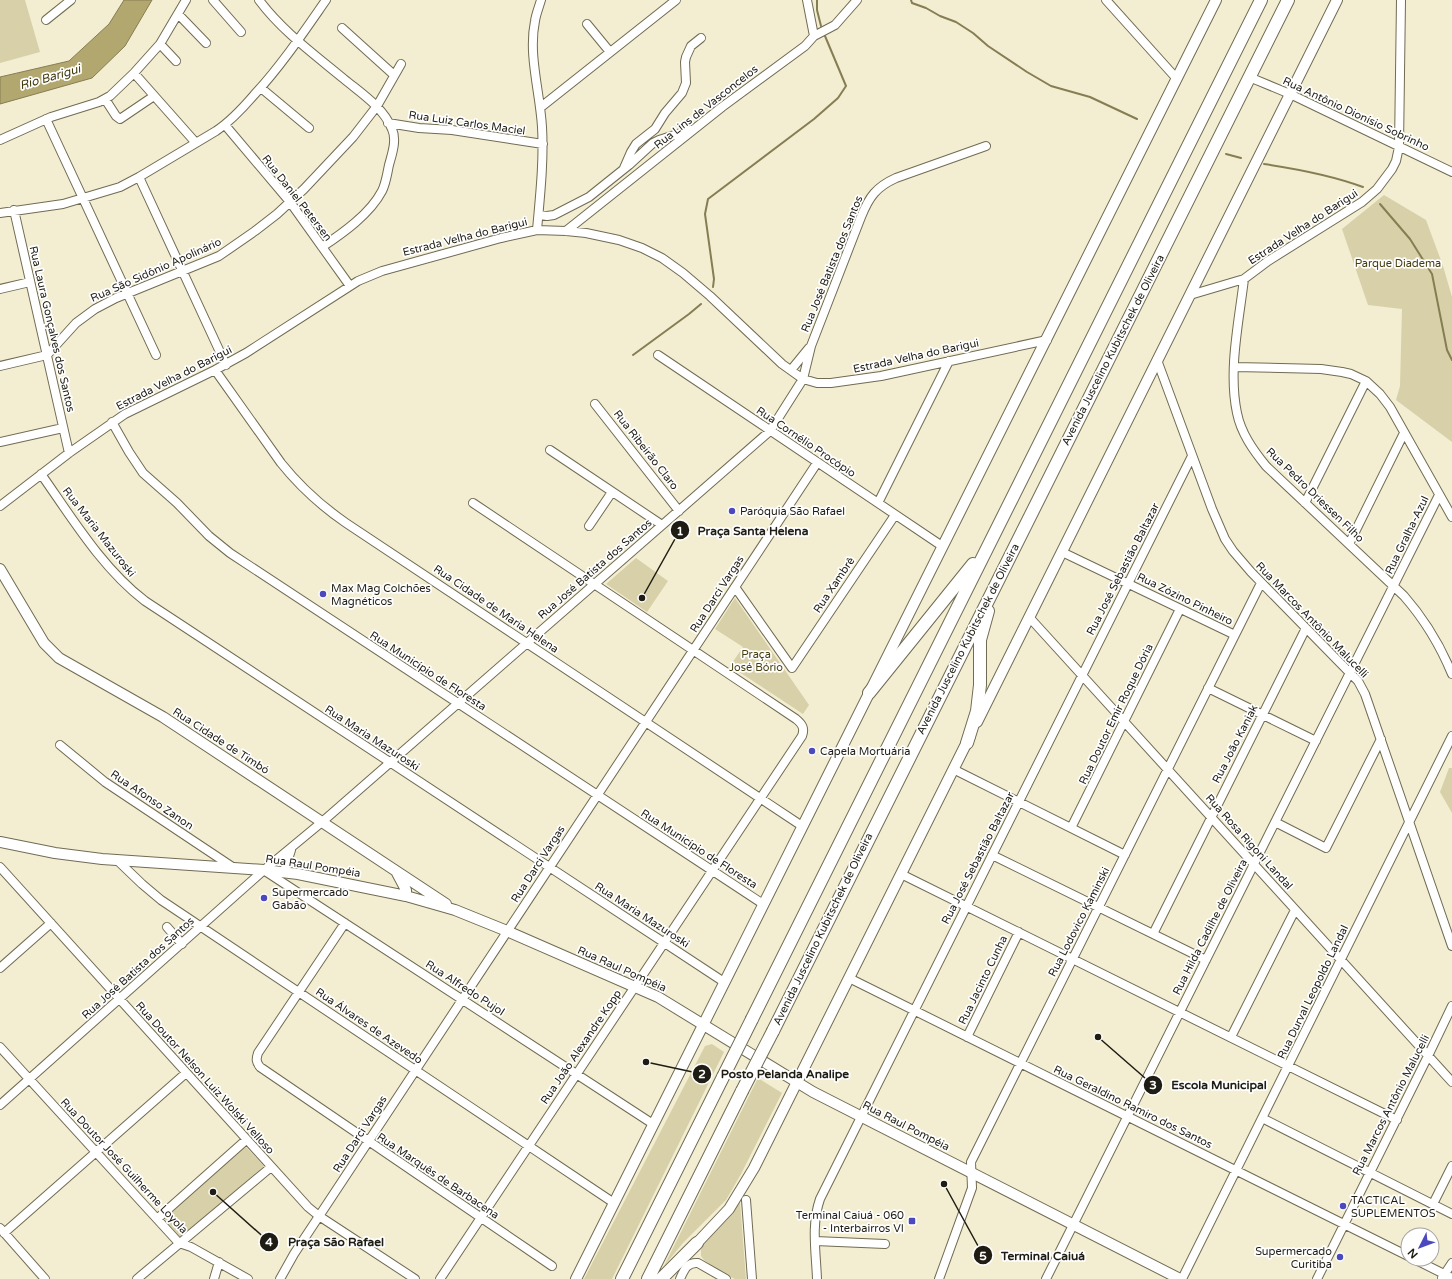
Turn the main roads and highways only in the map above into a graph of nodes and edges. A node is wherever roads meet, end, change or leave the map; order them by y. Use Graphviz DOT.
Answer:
graph roads {
  1 [pos="1216,0"];
  2 [pos="1261,0"];
  3 [pos="1288,0"];
  4 [pos="1337,0"];
  5 [pos="992,539"];
  6 [pos="0,569"];
  7 [pos="1000,575"];
  8 [pos="869,693"];
  9 [pos="966,743"];
  10 [pos="0,842"];
  11 [pos="396,871"];
  12 [pos="422,887"];
  13 [pos="410,897"];
  14 [pos="455,910"];
  15 [pos="703,1025"];
  16 [pos="796,1083"];
  17 [pos="697,1243"];
  18 [pos="576,1279"];
  19 [pos="622,1279"];
  20 [pos="648,1279"];
  21 [pos="661,1279"];
  22 [pos="1181,1279"];
  1 -- 8 [label="main road"];
  2 -- 5 [label="highway"];
  3 -- 7 [label="highway, Avenida Juscelino Kubitschek de Oliveira"];
  4 -- 9 [label="main road"];
  5 -- 8 [label="highway"];
  5 -- 19 [label="highway, bridge"];
  6 -- 11 [label="main road, Rua Cidade de Timbó"];
  7 -- 9 [label="highway"];
  7 -- 20 [label="highway, Avenida Juscelino Kubitschek de Oliveira, bridge"];
  8 -- 15 [label="main road"];
  9 -- 16 [label="main road"];
  10 -- 13 [label="main road, Rua Raul Pompéia"];
  11 -- 12 [label="main road, Rua Cidade de Timbó"];
  11 -- 13 [label="main road"];
  12 -- 13 [label="main road"];
  12 -- 14 [label="main road, Rua Cidade de Timbó"];
  13 -- 14 [label="main road, Rua Raul Pompéia"];
  14 -- 15 [label="main road, Rua Raul Pompéia"];
  15 -- 16 [label="main road, Rua Raul Pompéia"];
  15 -- 18 [label="main road"];
  16 -- 17 [label="main road"];
  16 -- 22 [label="main road, Rua Raul Pompéia"];
  17 -- 21 [label="highway"];
}
